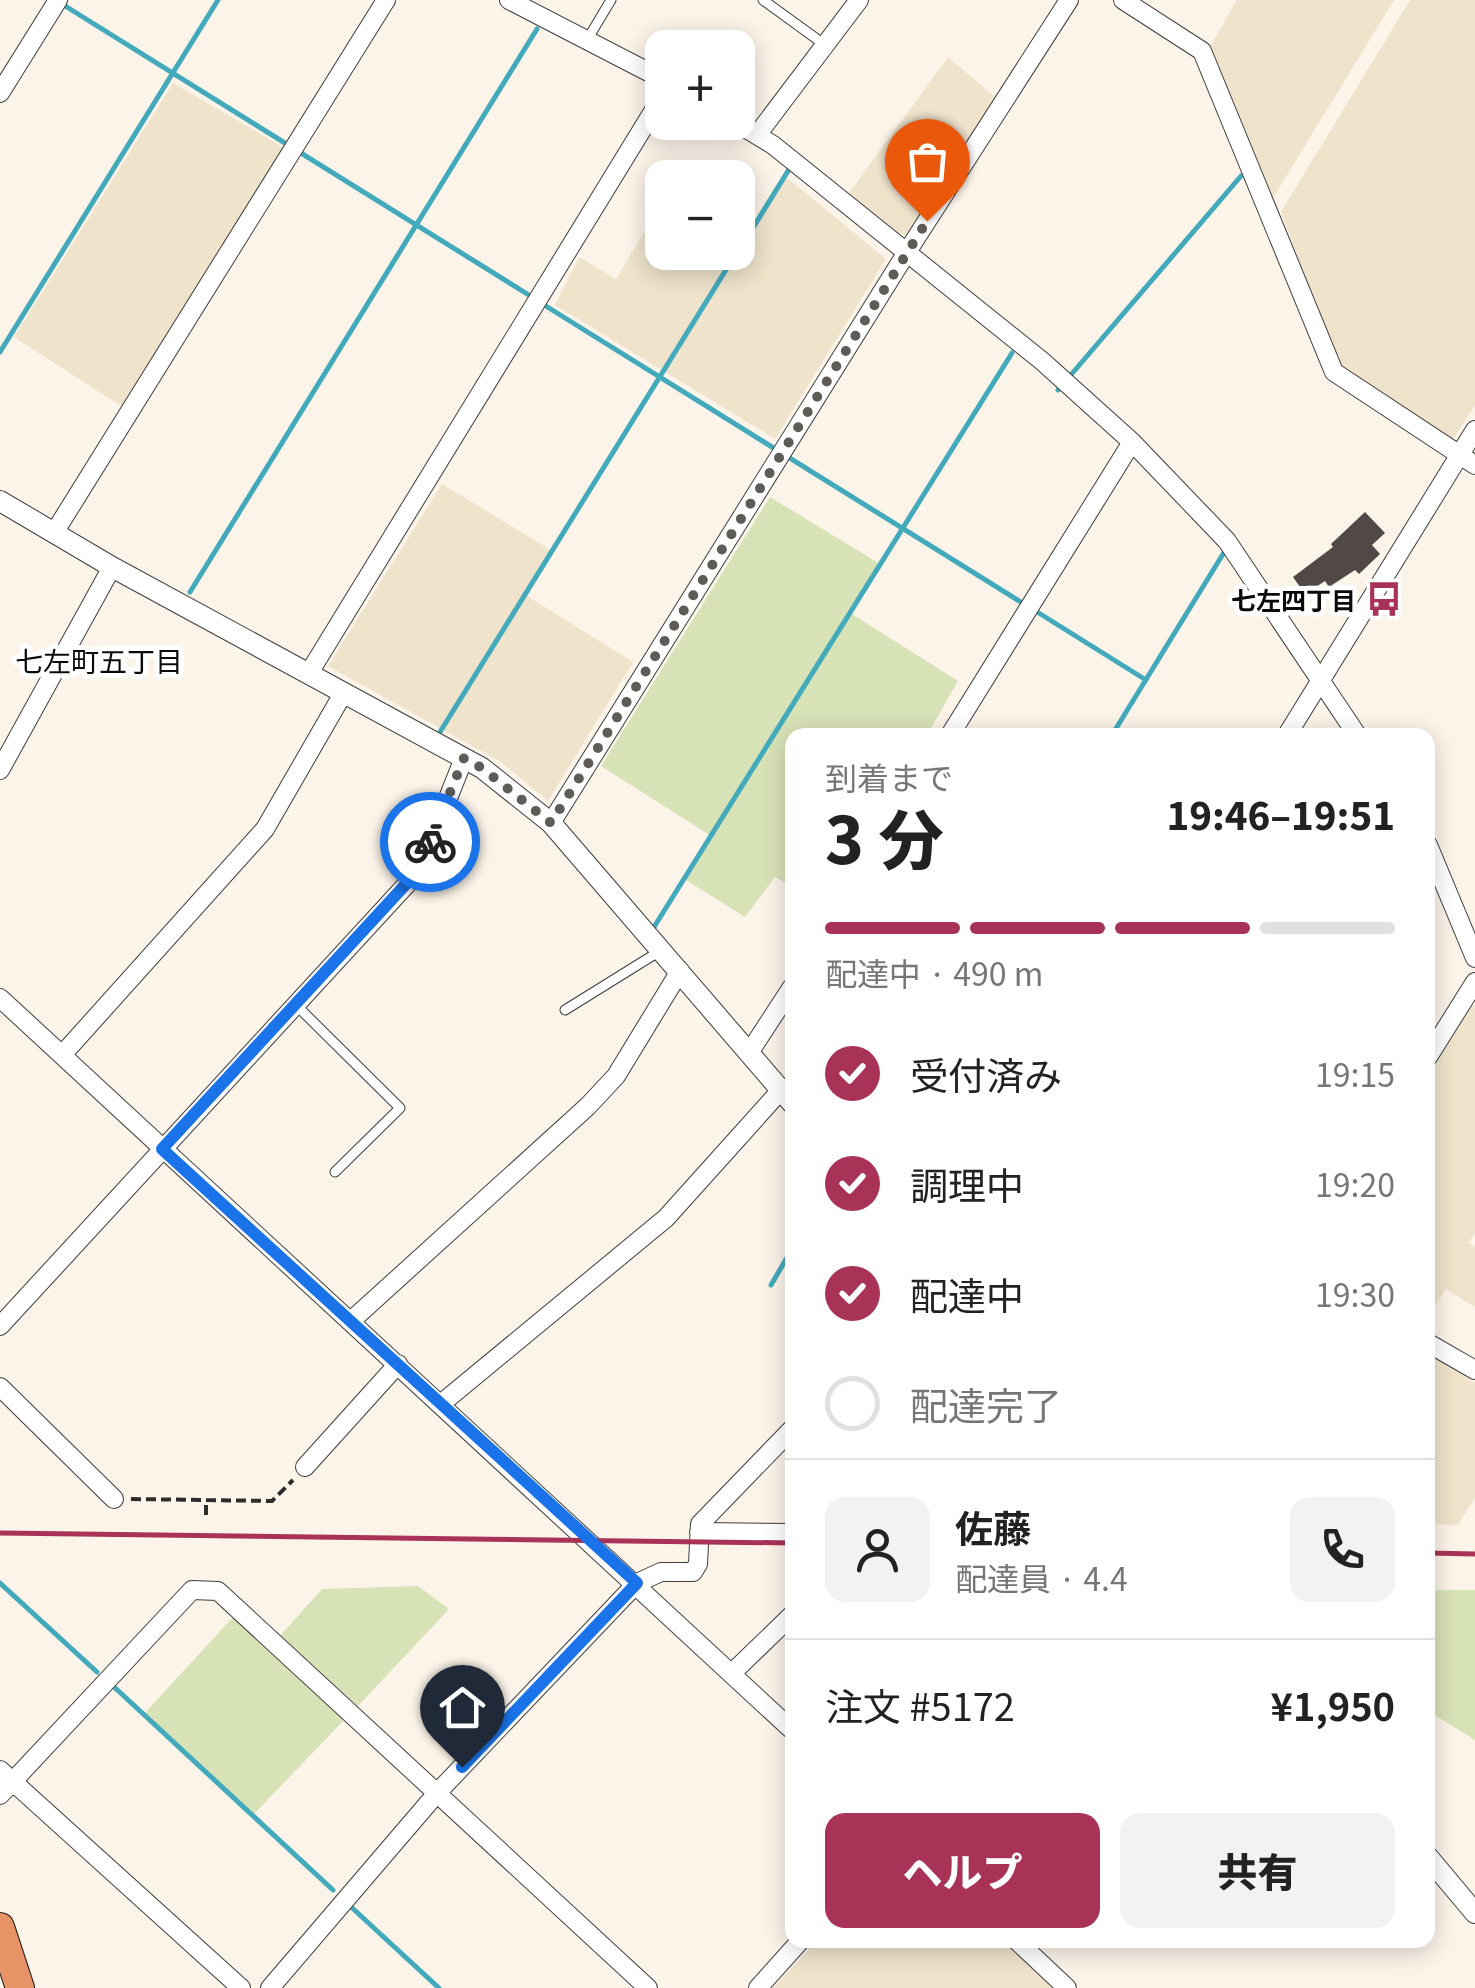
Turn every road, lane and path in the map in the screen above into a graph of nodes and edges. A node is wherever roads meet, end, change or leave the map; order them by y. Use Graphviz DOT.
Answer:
graph roads {
  1 [pos="58,0"];
  2 [pos="386,0"];
  3 [pos="509,0"];
  4 [pos="611,0"];
  5 [pos="762,0"];
  6 [pos="858,0"];
  7 [pos="1069,0"];
  8 [pos="1124,0"];
  9 [pos="587,40"];
  10 [pos="825,46"];
  11 [pos="645,71"];
  12 [pos="0,93"];
  13 [pos="645,125"];
  14 [pos="757,136"];
  15 [pos="907,252"];
  16 [pos="1475,430"];
  17 [pos="1132,442"];
  18 [pos="1467,461"];
  19 [pos="0,502"];
  20 [pos="54,533"];
  21 [pos="112,567"];
  22 [pos="309,672"];
  23 [pos="1322,680"];
  24 [pos="344,692"];
  25 [pos="954,728"];
  26 [pos="1291,728"];
  27 [pos="1353,728"];
  28 [pos="464,758"];
  29 [pos="0,770"];
  30 [pos="551,823"];
  31 [pos="1435,862"];
  32 [pos="662,950"];
  33 [pos="1475,958"];
  34 [pos="680,972"];
  35 [pos="1475,982"];
  36 [pos="0,998"];
  37 [pos="785,998"];
  38 [pos="296,1005"];
  39 [pos="565,1010"];
  40 [pos="1435,1046"];
  41 [pos="750,1053"];
  42 [pos="62,1055"];
  43 [pos="785,1094"];
  44 [pos="785,1098"];
  45 [pos="162,1149"];
  46 [pos="336,1172"];
  47 [pos="352,1320"];
  48 [pos="0,1326"];
  49 [pos="1435,1347"];
  50 [pos="398,1364"];
  51 [pos="1475,1370"];
  52 [pos="0,1386"];
  53 [pos="442,1403"];
  54 [pos="785,1436"];
  55 [pos="305,1467"];
  56 [pos="114,1498"];
  57 [pos="206,1500"];
  58 [pos="206,1514"];
  59 [pos="699,1532"];
  60 [pos="785,1533"];
  61 [pos="637,1583"];
  62 [pos="785,1621"];
  63 [pos="733,1672"];
  64 [pos="785,1723"];
  65 [pos="8,1775"];
  66 [pos="437,1793"];
  67 [pos="0,1795"];
  68 [pos="1435,1865"];
  69 [pos="1475,1913"];
  70 [pos="0,1926"];
  71 [pos="794,1948"];
  72 [pos="1024,1948"];
  73 [pos="20,1988"];
  74 [pos="241,1988"];
  75 [pos="270,1988"];
  76 [pos="648,1988"];
  77 [pos="758,1988"];
  78 [pos="1067,1988"];
  1 -- 12 [label="street"];
  2 -- 20 [label="street"];
  3 -- 9 [label="street"];
  4 -- 9 [label="lane"];
  5 -- 10 [label="lane"];
  6 -- 10 [label="street"];
  7 -- 15 [label="street"];
  8 -- 18 [label="street"];
  9 -- 11 [label="street"];
  10 -- 14 [label="street"];
  13 -- 22 [label="street"];
  14 -- 15 [label="street"];
  15 -- 17 [label="street"];
  15 -- 30 [label="street"];
  16 -- 18 [label="street"];
  17 -- 23 [label="street"];
  17 -- 25 [label="street"];
  18 -- 23 [label="street"];
  19 -- 20 [label="street"];
  20 -- 21 [label="street"];
  21 -- 22 [label="street"];
  21 -- 29 [label="street"];
  22 -- 24 [label="street"];
  23 -- 26 [label="street"];
  23 -- 27 [label="street"];
  24 -- 28 [label="street"];
  24 -- 42 [label="street"];
  28 -- 30 [label="street"];
  28 -- 38 [label="street"];
  30 -- 32 [label="street"];
  31 -- 33 [label="street"];
  32 -- 34 [label="street"];
  32 -- 39 [label="lane"];
  34 -- 41 [label="street"];
  34 -- 47 [label="street"];
  35 -- 40 [label="street"];
  36 -- 42 [label="street"];
  37 -- 41 [label="street"];
  38 -- 45 [label="street"];
  38 -- 46 [label="lane"];
  41 -- 43 [label="street"];
  42 -- 45 [label="street"];
  44 -- 53 [label="street"];
  45 -- 47 [label="street"];
  45 -- 48 [label="street"];
  47 -- 50 [label="street"];
  49 -- 51 [label="street"];
  50 -- 53 [label="street"];
  50 -- 55 [label="street"];
  52 -- 56 [label="street"];
  53 -- 61 [label="street"];
  54 -- 59 [label="street"];
  55 -- 57 [label="path"];
  56 -- 57 [label="path"];
  57 -- 58 [label="path"];
  59 -- 60 [label="street"];
  59 -- 61 [label="street"];
  61 -- 63 [label="street"];
  61 -- 66 [label="street"];
  62 -- 63 [label="street"];
  63 -- 64 [label="street"];
  65 -- 66 [label="street"];
  65 -- 67 [label="street"];
  65 -- 74 [label="street"];
  66 -- 75 [label="street"];
  66 -- 76 [label="street"];
  68 -- 69 [label="street"];
  70 -- 73 [label="highway"];
  71 -- 77 [label="street"];
  72 -- 78 [label="street"];
}
